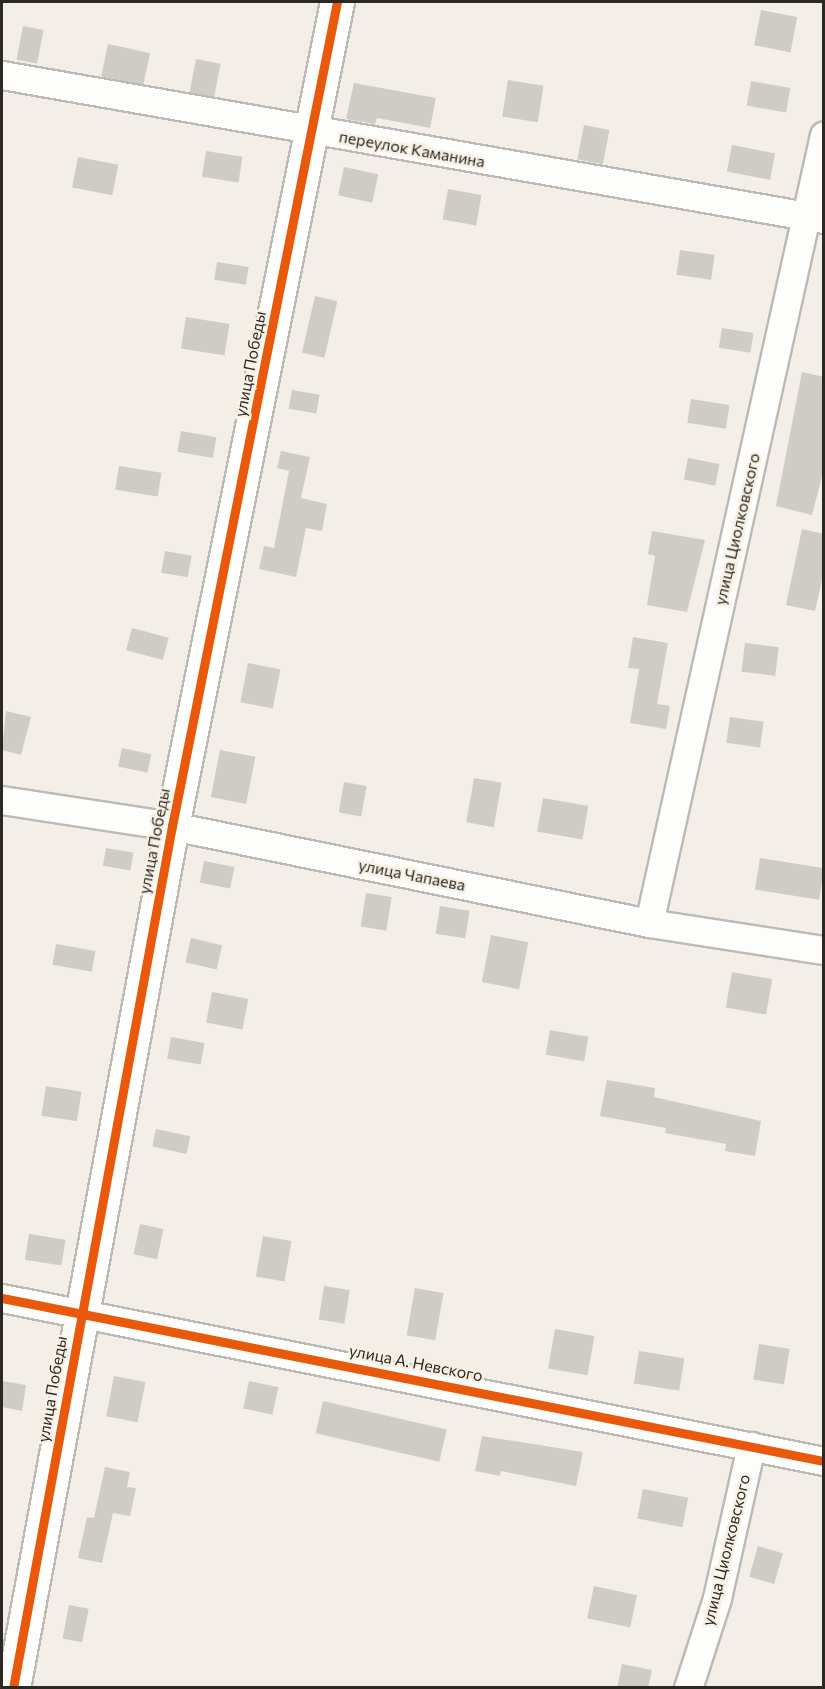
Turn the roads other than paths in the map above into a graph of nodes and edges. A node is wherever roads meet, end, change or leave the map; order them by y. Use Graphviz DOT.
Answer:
graph roads {
  1 [pos="337,2"];
  2 [pos="2,75"];
  3 [pos="312,133"];
  4 [pos="824,135"];
  5 [pos="815,217"];
  6 [pos="2,800"];
  7 [pos="172,826"];
  8 [pos="649,923"];
  9 [pos="824,950"];
  10 [pos="2,1298"];
  11 [pos="81,1313"];
  12 [pos="751,1446"];
  13 [pos="824,1461"];
  14 [pos="13,1688"];
  15 [pos="688,1688"];
  1 -- 3 [label="street, улица Победы"];
  2 -- 3 [label="street, переулок Каманина"];
  3 -- 5 [label="street, переулок Каманина"];
  3 -- 7 [label="street, улица Победы"];
  4 -- 5 [label="street, улица Циолковского"];
  5 -- 8 [label="street, улица Циолковского"];
  6 -- 7 [label="street, улица Чапаева"];
  7 -- 8 [label="street, улица Чапаева"];
  7 -- 11 [label="street, улица Победы"];
  8 -- 9 [label="street, улица Чапаева"];
  10 -- 11 [label="street, улица А. Невского"];
  11 -- 12 [label="street, улица А. Невского"];
  11 -- 14 [label="street, улица Победы"];
  12 -- 13 [label="street, улица А. Невского"];
  12 -- 15 [label="street, улица Циолковского"];
}
